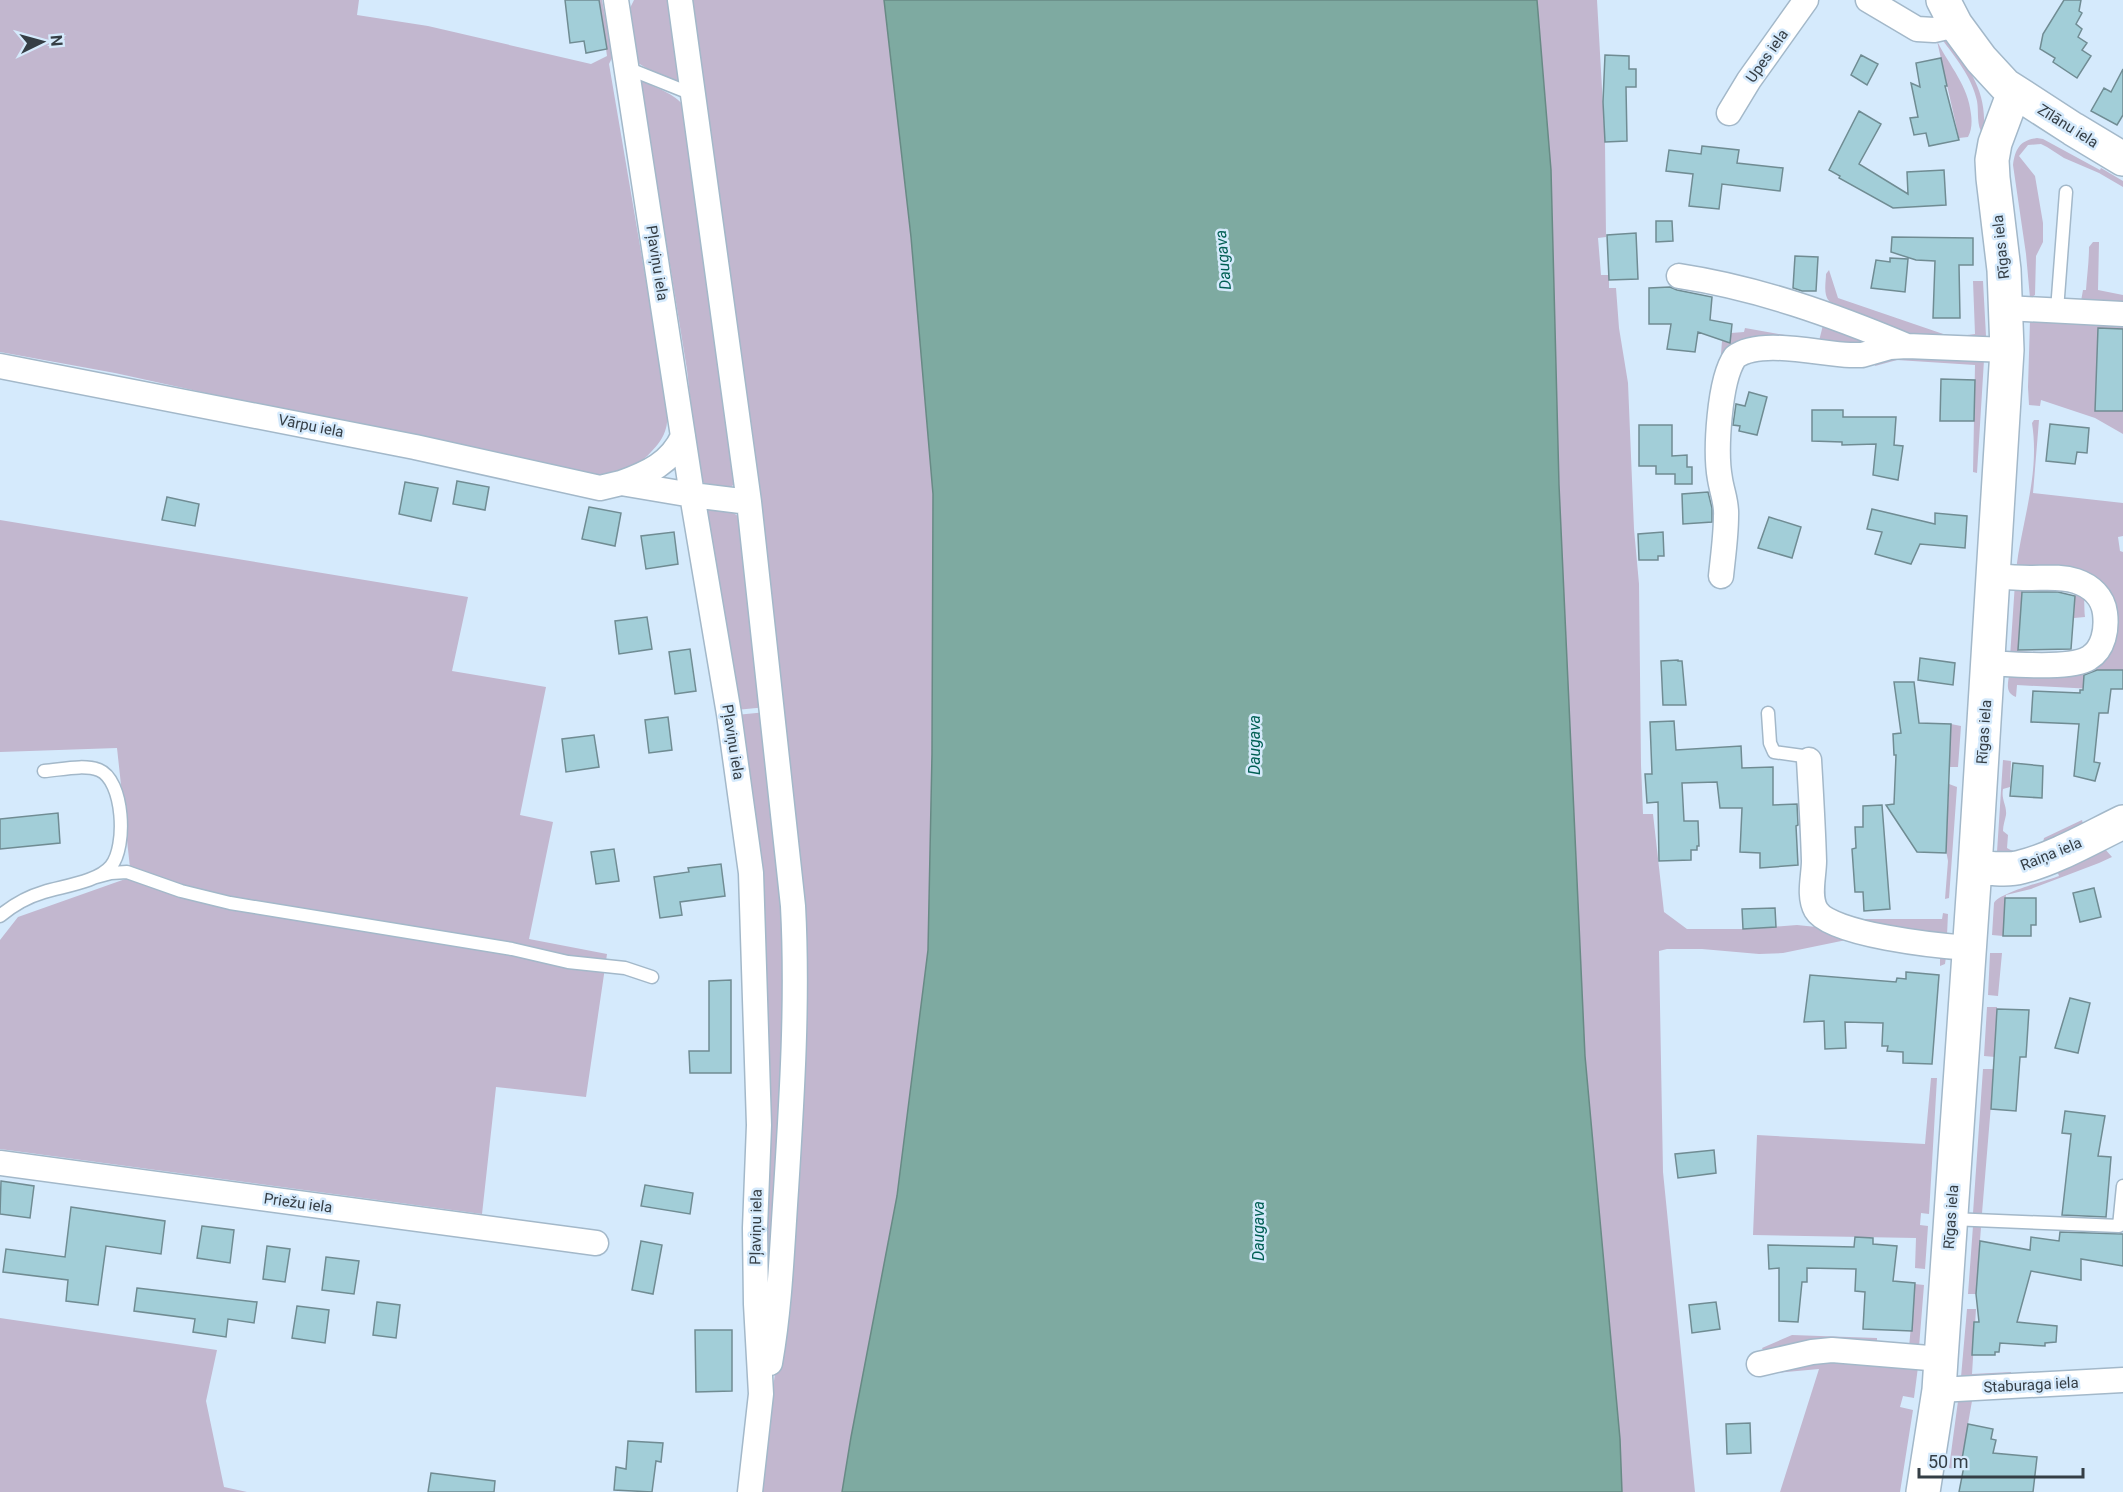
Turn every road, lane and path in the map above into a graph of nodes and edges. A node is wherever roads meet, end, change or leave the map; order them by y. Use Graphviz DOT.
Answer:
graph roads {
  1 [pos="616,0"];
  2 [pos="680,0"];
  3 [pos="1806,0"];
  4 [pos="1868,0"];
  5 [pos="1950,13"];
  6 [pos="627,68"];
  7 [pos="2014,92"];
  8 [pos="692,94"];
  9 [pos="1729,113"];
  10 [pos="2123,159"];
  11 [pos="2066,192"];
  12 [pos="1679,276"];
  13 [pos="2007,308"];
  14 [pos="2056,310"];
  15 [pos="2123,314"];
  16 [pos="1907,345"];
  17 [pos="2007,350"];
  18 [pos="0,366"];
  19 [pos="683,436"];
  20 [pos="621,483"];
  21 [pos="692,495"];
  22 [pos="749,502"];
  23 [pos="1721,576"];
  24 [pos="1993,576"];
  25 [pos="1988,663"];
  26 [pos="1768,713"];
  27 [pos="1809,760"];
  28 [pos="44,771"];
  29 [pos="2123,822"];
  30 [pos="1975,867"];
  31 [pos="96,877"];
  32 [pos="0,916"];
  33 [pos="1969,948"];
  34 [pos="652,977"];
  35 [pos="0,1163"];
  36 [pos="2123,1186"];
  37 [pos="1951,1219"];
  38 [pos="596,1243"];
  39 [pos="1759,1364"];
  40 [pos="1940,1374"];
  41 [pos="2123,1380"];
  42 [pos="761,1394"];
  43 [pos="750,1492"];
  44 [pos="1923,1492"];
  1 -- 6 [label="street, Pļaviņu iela"];
  2 -- 8 [label="street"];
  3 -- 9 [label="street, Upes iela"];
  4 -- 5 [label="street"];
  5 -- 7 [label="main road"];
  6 -- 8 [label="lane"];
  6 -- 19 [label="street, Pļaviņu iela"];
  7 -- 10 [label="main road, Zīlānu iela"];
  7 -- 13 [label="main road, Rīgas iela"];
  8 -- 22 [label="street"];
  11 -- 14 [label="lane"];
  12 -- 16 [label="street"];
  13 -- 14 [label="street"];
  13 -- 17 [label="main road, Rīgas iela"];
  14 -- 15 [label="street"];
  16 -- 17 [label="street"];
  16 -- 23 [label="street"];
  17 -- 24 [label="main road, Rīgas iela"];
  18 -- 20 [label="street, Vārpu iela"];
  19 -- 20 [label="street, Vārpu iela"];
  19 -- 21 [label="street, Pļaviņu iela"];
  20 -- 21 [label="street, Vārpu iela"];
  21 -- 22 [label="street, Vārpu iela"];
  21 -- 42 [label="street, Pļaviņu iela"];
  22 -- 42 [label="street"];
  24 -- 25 [label="main road, Rīgas iela"];
  24 -- 25 [label="street"];
  25 -- 30 [label="main road, Rīgas iela"];
  26 -- 27 [label="lane"];
  27 -- 33 [label="street"];
  28 -- 31 [label="lane"];
  29 -- 30 [label="main road, Raiņa iela"];
  30 -- 33 [label="main road, Rīgas iela"];
  31 -- 32 [label="lane"];
  31 -- 34 [label="lane"];
  33 -- 37 [label="main road, Rīgas iela"];
  35 -- 38 [label="street, Priežu iela"];
  36 -- 37 [label="lane"];
  37 -- 40 [label="main road, Rīgas iela"];
  39 -- 40 [label="street, Staburaga iela"];
  40 -- 41 [label="street, Staburaga iela"];
  40 -- 44 [label="main road, Rīgas iela"];
  42 -- 43 [label="street, Pļaviņu iela"];
}
